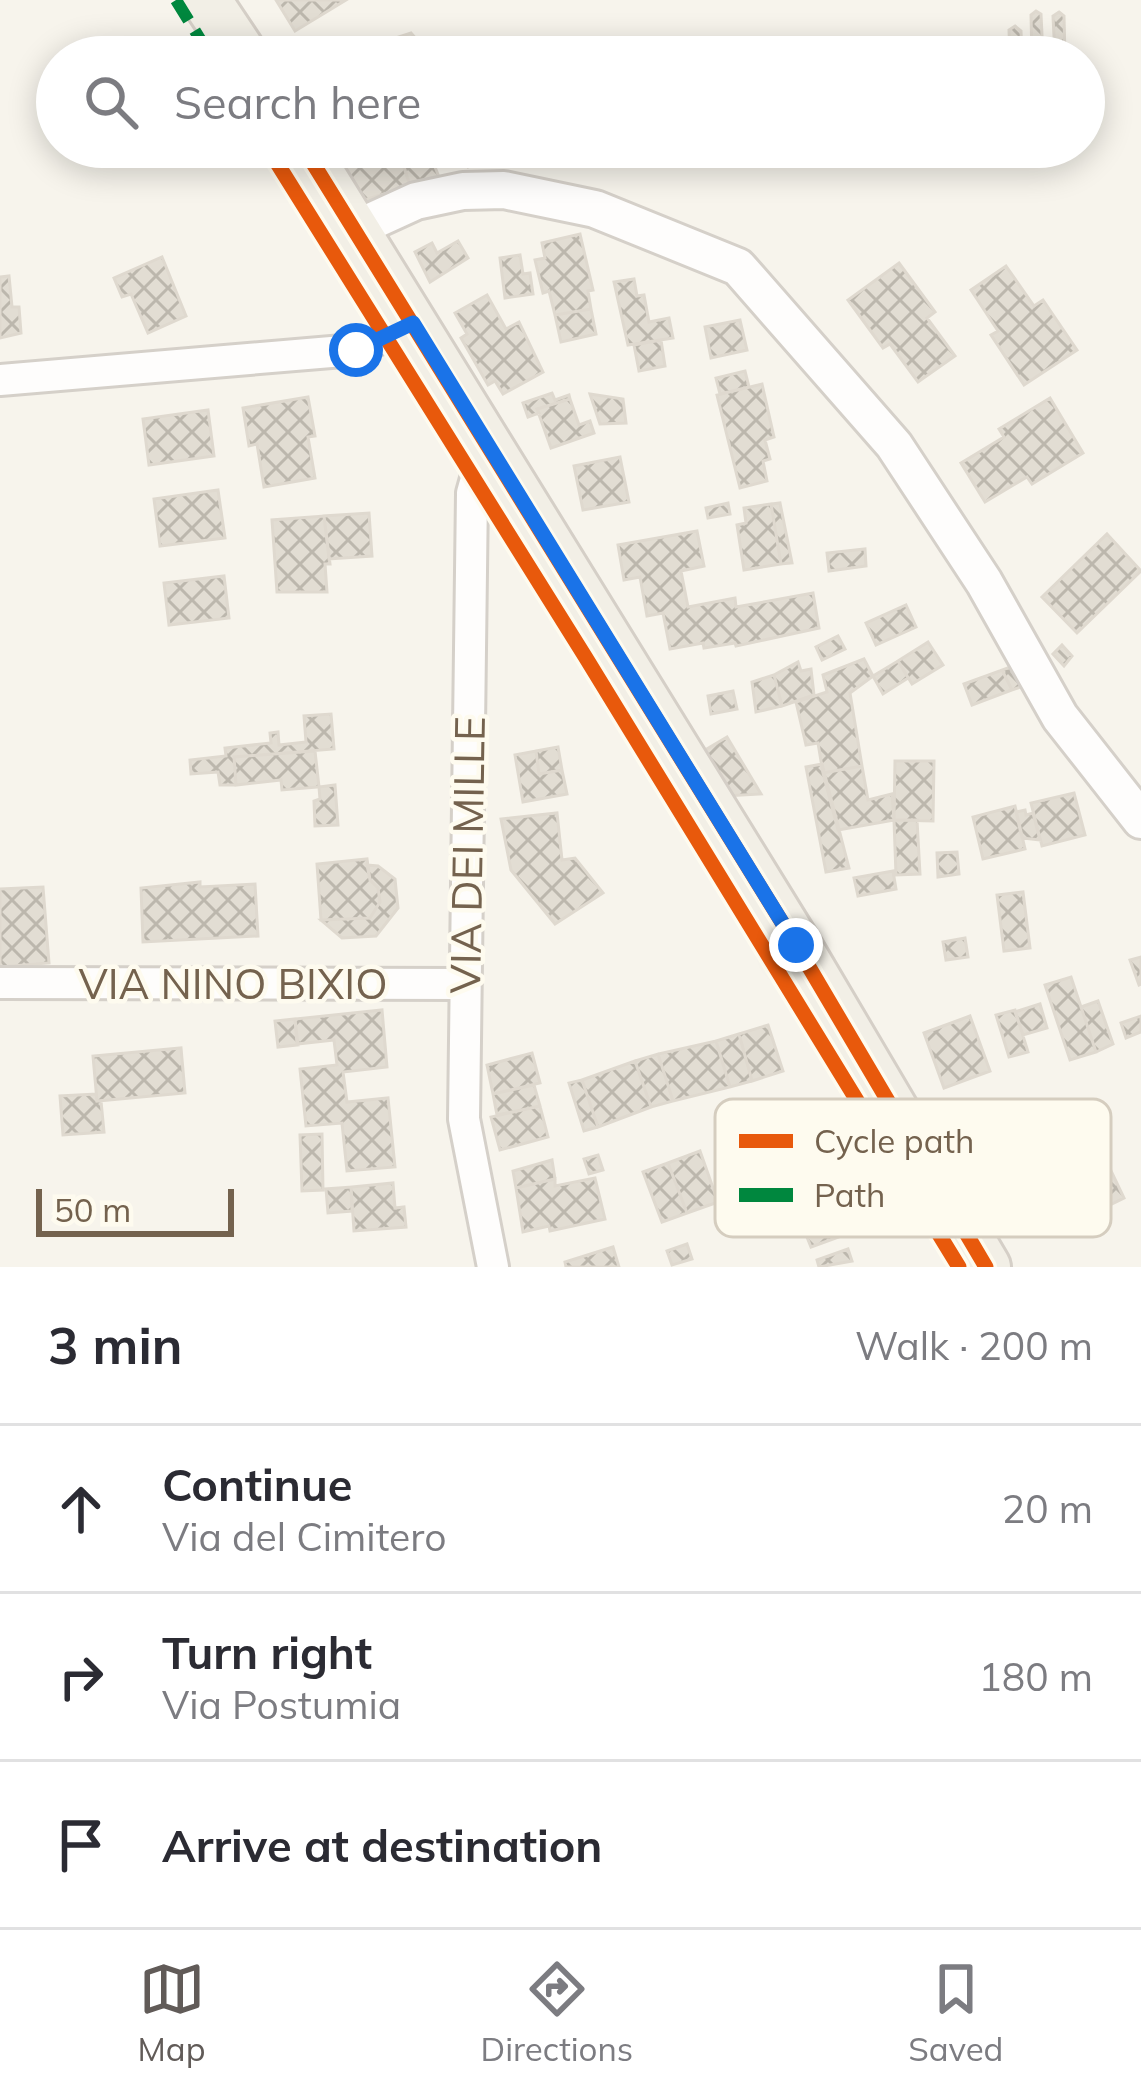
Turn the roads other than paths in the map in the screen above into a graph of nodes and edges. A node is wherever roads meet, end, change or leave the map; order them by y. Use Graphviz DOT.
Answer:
graph roads {
  1 [pos="206,0"];
  2 [pos="230,36"];
  3 [pos="318,168"];
  4 [pos="357,228"];
  5 [pos="413,323"];
  6 [pos="0,380"];
  7 [pos="485,443"];
  8 [pos="1141,820"];
  9 [pos="0,983"];
  10 [pos="465,984"];
  11 [pos="887,1099"];
  12 [pos="968,1237"];
  13 [pos="493,1267"];
  14 [pos="986,1267"];
  1 -- 2 [label="main road"];
  3 -- 4 [label="main road"];
  4 -- 5 [label="main road"];
  4 -- 8 [label="street"];
  5 -- 6 [label="street"];
  5 -- 7 [label="main road"];
  7 -- 10 [label="street, VIA DEI MILLE"];
  7 -- 11 [label="main road"];
  9 -- 10 [label="street, VIA NINO BIXIO"];
  10 -- 13 [label="street, VIA DEI MILLE"];
  12 -- 14 [label="main road"];
}
